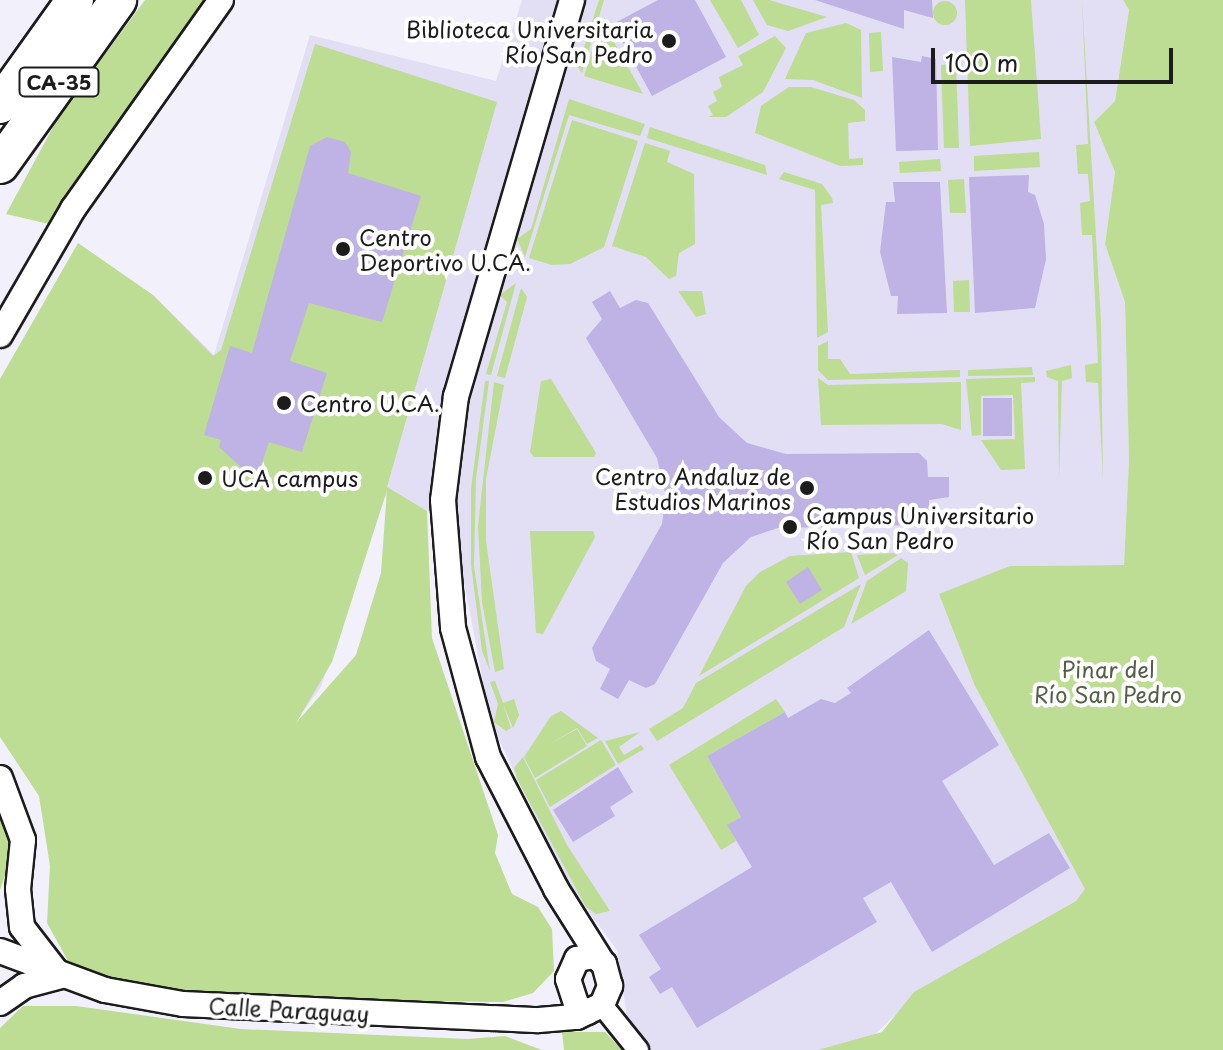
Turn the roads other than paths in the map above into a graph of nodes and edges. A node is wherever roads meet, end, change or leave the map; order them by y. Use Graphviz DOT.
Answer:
graph roads {
  1 [pos="75,0"];
  2 [pos="118,0"];
  3 [pos="221,0"];
  4 [pos="572,0"];
  5 [pos="0,105"];
  6 [pos="0,165"];
  7 [pos="0,335"];
  8 [pos="0,778"];
  9 [pos="18,889"];
  10 [pos="0,907"];
  11 [pos="0,951"];
  12 [pos="589,959"];
  13 [pos="61,976"];
  14 [pos="568,988"];
  15 [pos="0,1003"];
  16 [pos="594,1008"];
  17 [pos="520,1017"];
  18 [pos="638,1050"];
  1 -- 5 [label="highway, CA-35"];
  2 -- 6 [label="highway, CA-35"];
  3 -- 7 [label="street"];
  4 -- 12 [label="street"];
  8 -- 9 [label="street"];
  9 -- 10 [label="street"];
  9 -- 13 [label="street"];
  11 -- 13 [label="street, Calle Paraguay"];
  12 -- 14 [label="street"];
  12 -- 16 [label="street"];
  13 -- 15 [label="street"];
  13 -- 17 [label="street, Calle Paraguay"];
  14 -- 16 [label="street"];
  14 -- 17 [label="street"];
  16 -- 17 [label="street, Calle Paraguay"];
  16 -- 18 [label="street"];
}
